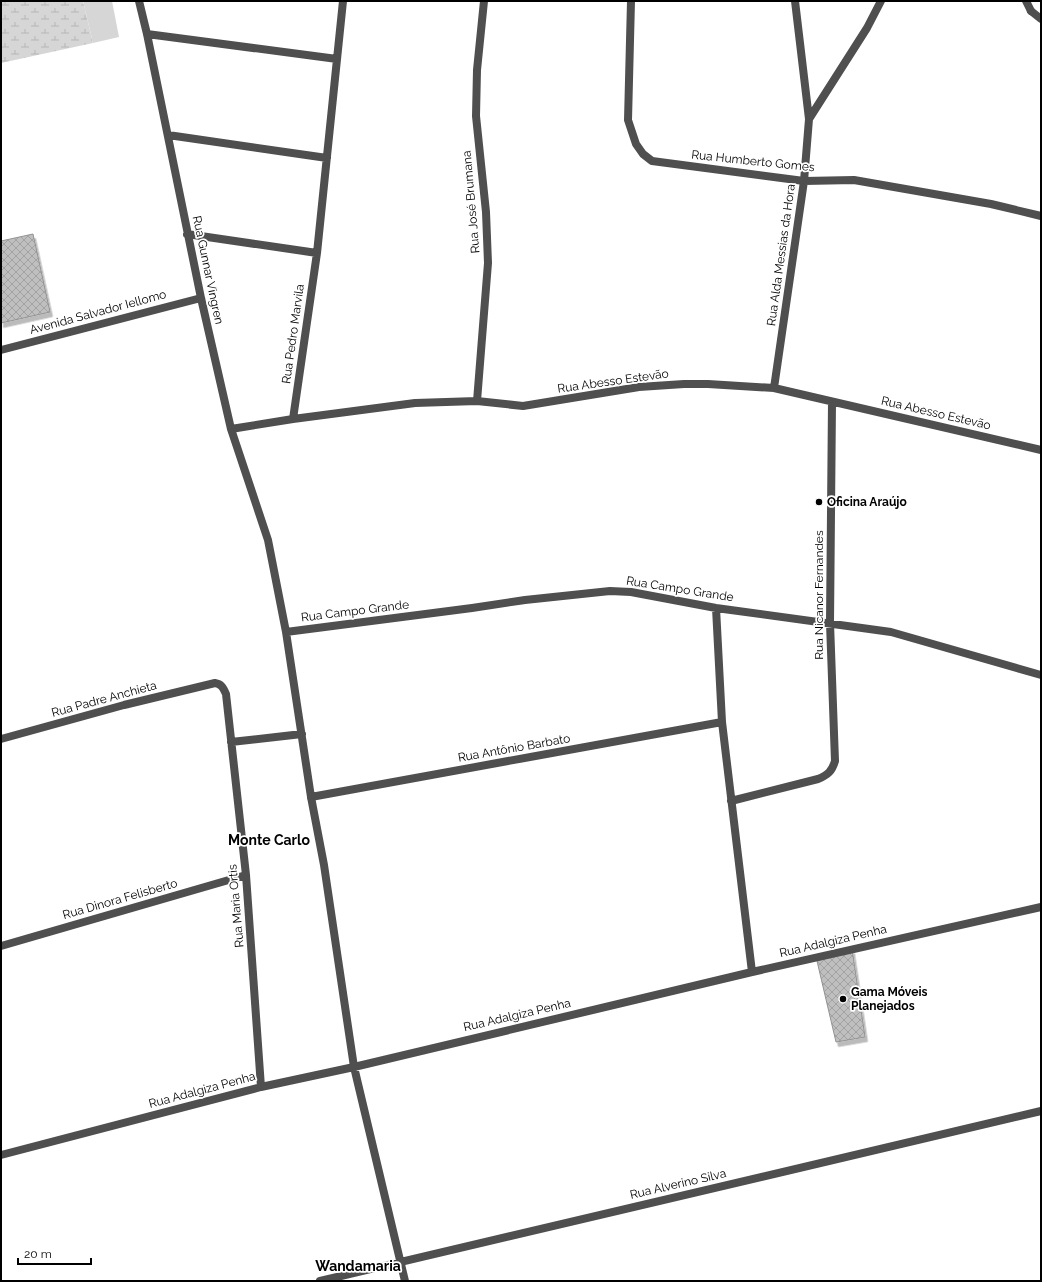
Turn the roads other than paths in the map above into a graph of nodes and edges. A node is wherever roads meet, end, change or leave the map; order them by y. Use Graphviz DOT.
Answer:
graph roads {
  1 [pos="139,1"];
  2 [pos="343,1"];
  3 [pos="484,1"];
  4 [pos="631,1"];
  5 [pos="795,1"];
  6 [pos="881,1"];
  7 [pos="1026,1"];
  8 [pos="1041,19"];
  9 [pos="147,34"];
  10 [pos="337,59"];
  11 [pos="809,119"];
  12 [pos="168,135"];
  13 [pos="327,158"];
  14 [pos="804,181"];
  15 [pos="1041,216"];
  16 [pos="187,234"];
  17 [pos="318,253"];
  18 [pos="201,298"];
  19 [pos="1,350"];
  20 [pos="774,388"];
  21 [pos="477,401"];
  22 [pos="832,402"];
  23 [pos="293,419"];
  24 [pos="231,429"];
  25 [pos="1041,450"];
  26 [pos="716,608"];
  27 [pos="830,623"];
  28 [pos="286,632"];
  29 [pos="1041,675"];
  30 [pos="215,683"];
  31 [pos="722,722"];
  32 [pos="302,734"];
  33 [pos="1,739"];
  34 [pos="231,742"];
  35 [pos="312,797"];
  36 [pos="731,801"];
  37 [pos="246,875"];
  38 [pos="1041,907"];
  39 [pos="1,946"];
  40 [pos="752,972"];
  41 [pos="354,1066"];
  42 [pos="261,1087"];
  43 [pos="1041,1111"];
  44 [pos="1,1155"];
  45 [pos="401,1261"];
  46 [pos="320,1281"];
  47 [pos="405,1281"];
  1 -- 9 [label="street, Rua Gunnar Vingren"];
  2 -- 10 [label="street, Rua Pedro Marvila"];
  3 -- 21 [label="street, Rua José Brumana"];
  4 -- 14 [label="street, Rua Humberto Gomes"];
  5 -- 11 [label="street"];
  6 -- 11 [label="street, Rua Alda Messias da Hora"];
  7 -- 8 [label="street"];
  9 -- 10 [label="street"];
  9 -- 12 [label="street, Rua Gunnar Vingren"];
  10 -- 13 [label="street, Rua Pedro Marvila"];
  11 -- 14 [label="street, Rua Alda Messias da Hora"];
  12 -- 13 [label="street"];
  12 -- 16 [label="street, Rua Gunnar Vingren"];
  13 -- 17 [label="street, Rua Pedro Marvila"];
  14 -- 15 [label="street, Rua Humberto Gomes"];
  14 -- 20 [label="street, Rua Alda Messias da Hora"];
  16 -- 17 [label="street"];
  16 -- 18 [label="street, Rua Gunnar Vingren"];
  17 -- 23 [label="street, Rua Pedro Marvila"];
  18 -- 19 [label="street, Avenida Salvador Iellomo"];
  18 -- 24 [label="street, Rua Gunnar Vingren"];
  20 -- 21 [label="street, Rua Abesso Estevão"];
  20 -- 22 [label="street, Rua Abesso Estevão"];
  21 -- 23 [label="street, Rua Abesso Estevão"];
  22 -- 25 [label="street, Rua Abesso Estevão"];
  22 -- 27 [label="street, Rua Nicanor Fernandes"];
  23 -- 24 [label="street, Rua Abesso Estevão"];
  24 -- 28 [label="street, Rua Gunnar Vingren"];
  26 -- 27 [label="street, Rua Campo Grande"];
  26 -- 28 [label="street, Rua Campo Grande"];
  26 -- 31 [label="street"];
  27 -- 29 [label="street, Rua Campo Grande"];
  27 -- 36 [label="street, Rua Nicanor Fernandes"];
  28 -- 32 [label="street, Rua Gunnar Vingren"];
  30 -- 33 [label="street, Rua Padre Anchieta"];
  30 -- 34 [label="street, Rua Maria Ortis"];
  31 -- 35 [label="street, Rua Antônio Barbato"];
  31 -- 36 [label="street"];
  32 -- 34 [label="street"];
  32 -- 35 [label="street, Rua Gunnar Vingren"];
  34 -- 37 [label="street, Rua Maria Ortis"];
  35 -- 41 [label="street, Rua Gunnar Vingren"];
  36 -- 40 [label="street"];
  37 -- 39 [label="street, Rua Dinora Felisberto"];
  37 -- 42 [label="street, Rua Maria Ortis"];
  38 -- 40 [label="street, Rua Adalgiza Penha"];
  40 -- 41 [label="street, Rua Adalgiza Penha"];
  41 -- 42 [label="street, Rua Adalgiza Penha"];
  41 -- 45 [label="street, Rua Gunnar Vingren"];
  42 -- 44 [label="street, Rua Adalgiza Penha"];
  43 -- 45 [label="street, Rua Alverino Silva"];
  45 -- 46 [label="street, Rua Alverino Silva"];
  45 -- 47 [label="street, Rua Gunnar Vingren"];
}
